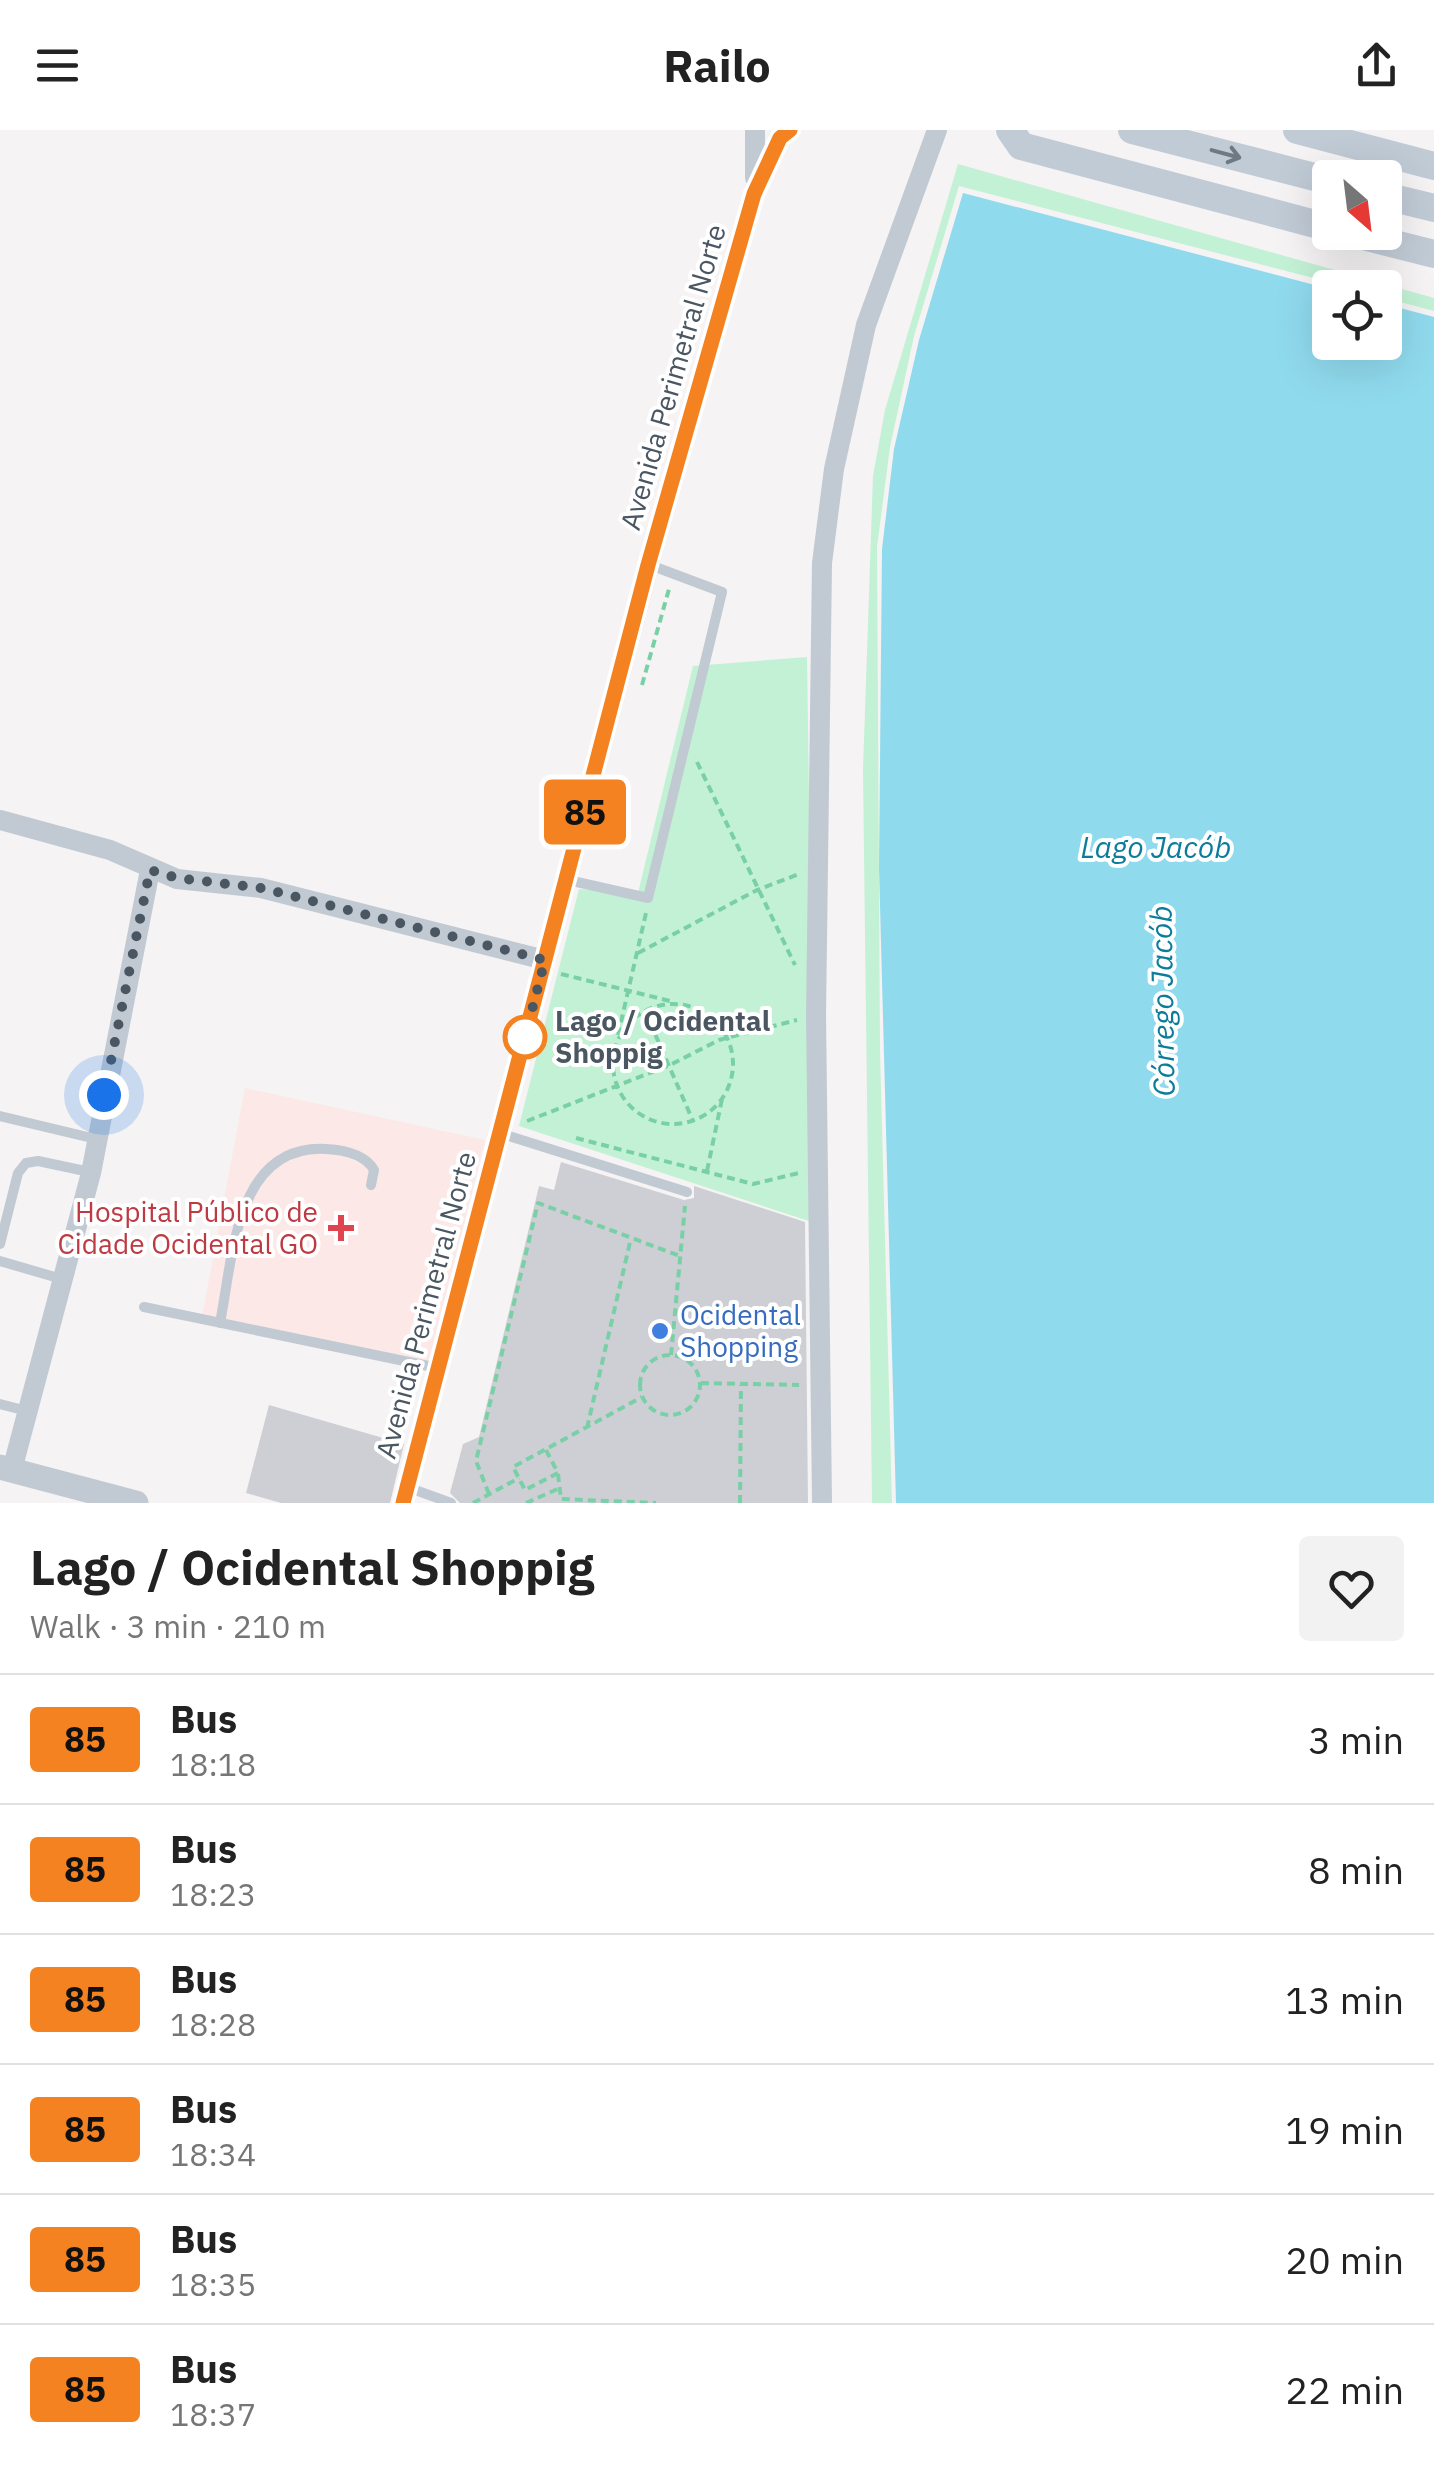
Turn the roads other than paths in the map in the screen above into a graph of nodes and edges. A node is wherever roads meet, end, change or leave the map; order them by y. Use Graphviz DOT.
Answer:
graph roads {
  1 [pos="756,130"];
  2 [pos="790,130"];
  3 [pos="937,130"];
  4 [pos="1010,130"];
  5 [pos="1132,130"];
  6 [pos="1297,130"];
  7 [pos="1434,166"];
  8 [pos="1312,176"];
  9 [pos="754,194"];
  10 [pos="1402,200"];
  11 [pos="1434,208"];
  12 [pos="1312,223"];
  13 [pos="1402,246"];
  14 [pos="1434,254"];
  15 [pos="648,565"];
  16 [pos="0,820"];
  17 [pos="150,870"];
  18 [pos="568,880"];
  19 [pos="544,965"];
  20 [pos="0,1116"];
  21 [pos="501,1126"];
  22 [pos="96,1139"];
  23 [pos="91,1172"];
  24 [pos="371,1185"];
  25 [pos="686,1192"];
  26 [pos="0,1244"];
  27 [pos="0,1261"];
  28 [pos="65,1280"];
  29 [pos="144,1307"];
  30 [pos="220,1323"];
  31 [pos="438,1368"];
  32 [pos="0,1404"];
  33 [pos="28,1411"];
  34 [pos="6,1468"];
  35 [pos="405,1495"];
  36 [pos="136,1503"];
  37 [pos="451,1503"];
  38 [pos="822,1503"];
  1 -- 9 [label="street, Avenida Perimetral Norte"];
  2 -- 9 [label="street, Avenida Perimetral Norte"];
  3 -- 38 [label="street"];
  4 -- 12 [label="main road"];
  5 -- 8 [label="main road, one-way"];
  6 -- 7 [label="main road"];
  9 -- 15 [label="street, Avenida Perimetral Norte"];
  10 -- 11 [label="main road"];
  13 -- 14 [label="main road"];
  15 -- 18 [label="street, Avenida Perimetral Norte"];
  15 -- 18 [label="lane"];
  16 -- 17 [label="street"];
  17 -- 19 [label="street"];
  17 -- 22 [label="street"];
  18 -- 19 [label="street, Avenida Perimetral Norte"];
  19 -- 21 [label="street, Avenida Perimetral Norte"];
  20 -- 22 [label="lane"];
  21 -- 25 [label="lane"];
  21 -- 31 [label="street, Avenida Perimetral Norte"];
  22 -- 23 [label="street"];
  23 -- 26 [label="lane"];
  23 -- 28 [label="street"];
  24 -- 30 [label="lane"];
  27 -- 28 [label="lane"];
  28 -- 33 [label="street"];
  29 -- 30 [label="lane"];
  30 -- 31 [label="lane"];
  31 -- 35 [label="street, Avenida Perimetral Norte"];
  32 -- 33 [label="lane"];
  33 -- 34 [label="street"];
  34 -- 36 [label="street"];
  35 -- 37 [label="lane"];
}
